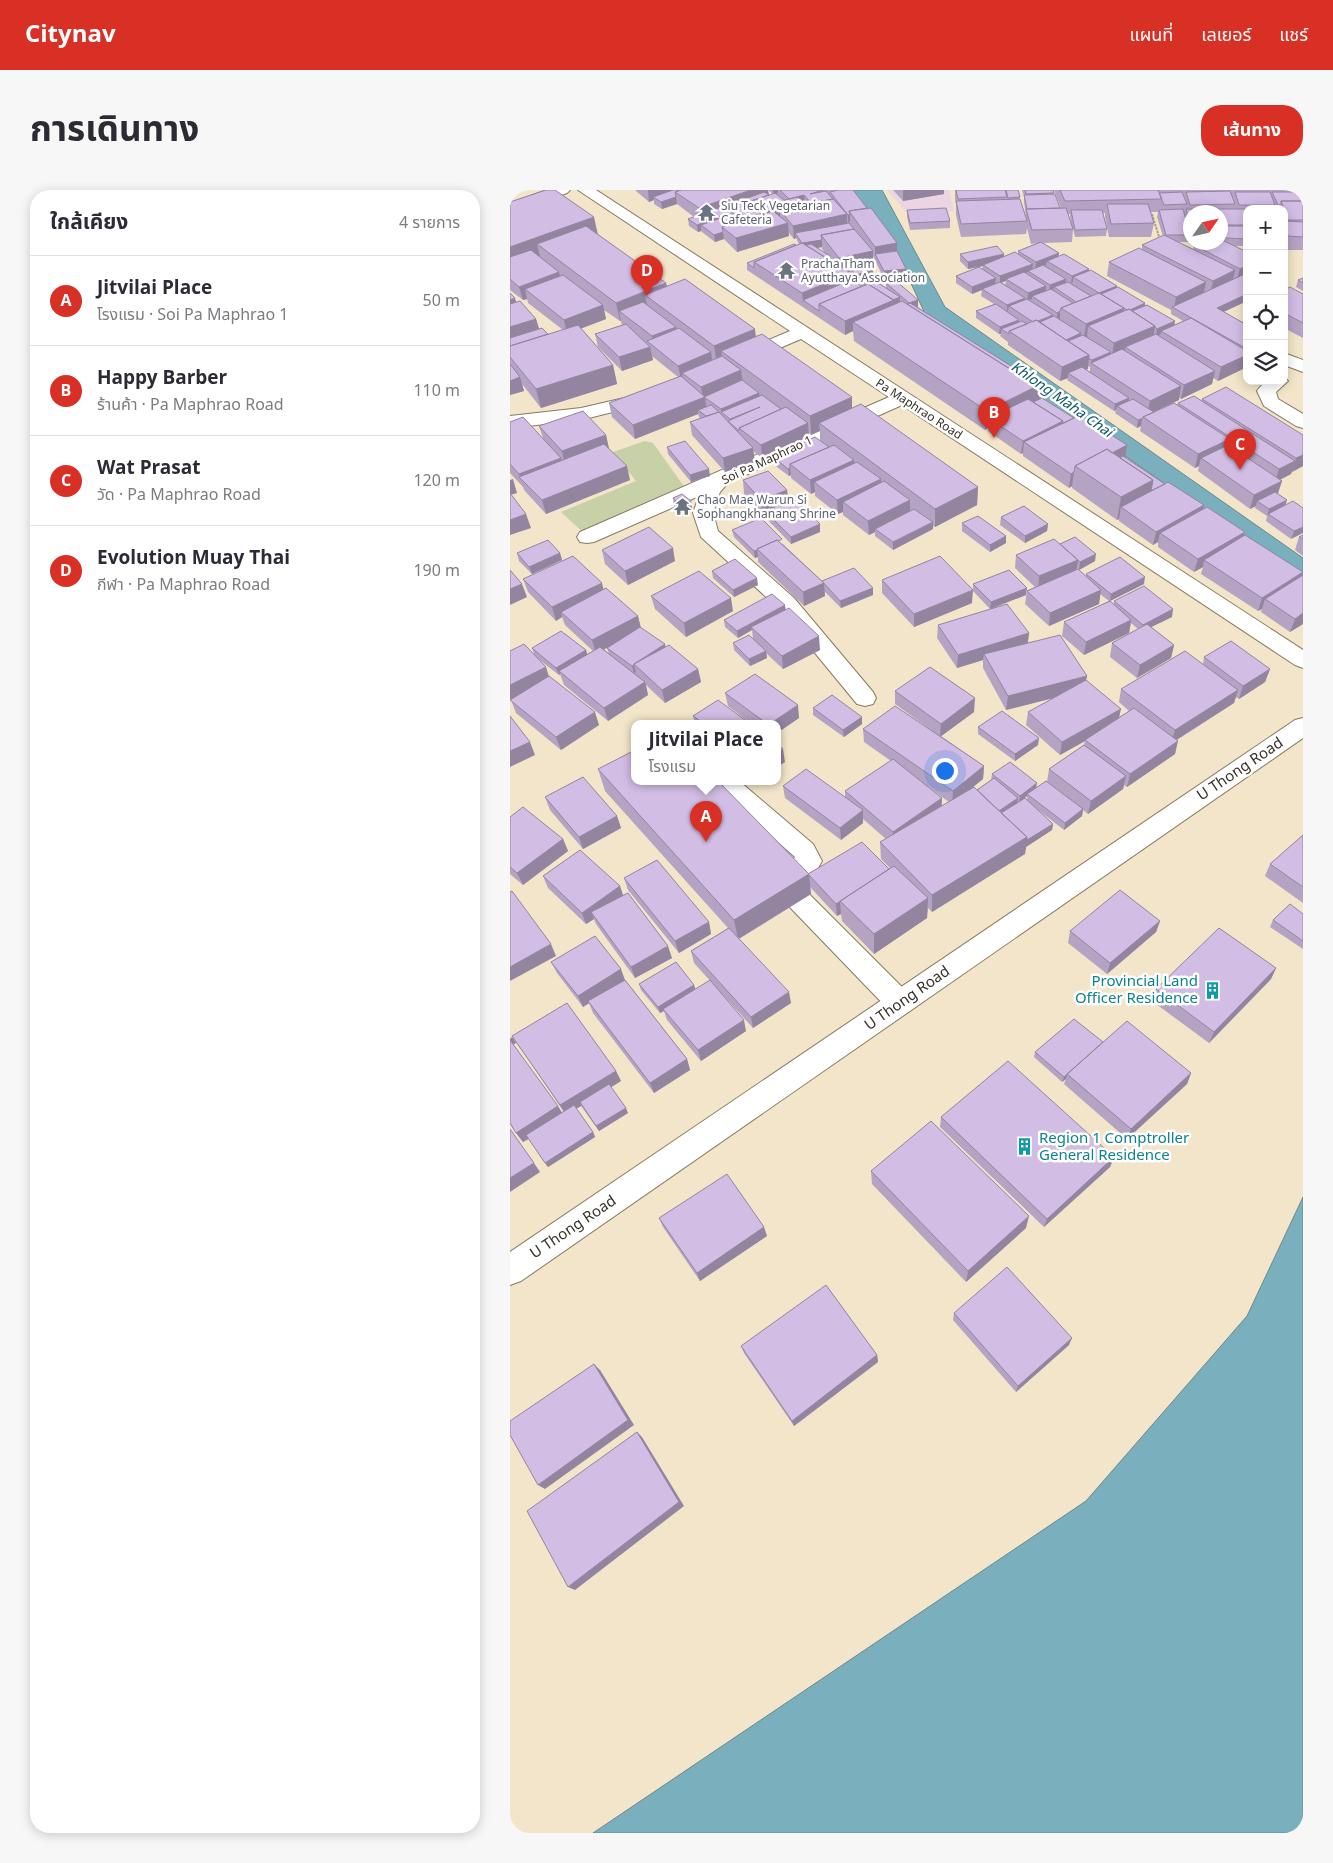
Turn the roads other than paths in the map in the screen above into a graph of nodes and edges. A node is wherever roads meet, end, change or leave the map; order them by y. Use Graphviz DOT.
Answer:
graph roads {
  1 [pos="562,190"];
  2 [pos="586,190"];
  3 [pos="510,208"];
  4 [pos="803,332"];
  5 [pos="1288,360"];
  6 [pos="722,366"];
  7 [pos="1302,367"];
  8 [pos="1288,376"];
  9 [pos="1274,385"];
  10 [pos="658,393"];
  11 [pos="903,398"];
  12 [pos="510,422"];
  13 [pos="1303,422"];
  14 [pos="721,479"];
  15 [pos="588,537"];
  16 [pos="1303,660"];
  17 [pos="865,698"];
  18 [pos="1303,726"];
  19 [pos="729,785"];
  20 [pos="900,1003"];
  21 [pos="510,1270"];
  1 -- 3 [label="street"];
  2 -- 4 [label="street, Pa Maphrao Road"];
  4 -- 6 [label="street"];
  4 -- 11 [label="street, Pa Maphrao Road"];
  5 -- 7 [label="street"];
  7 -- 8 [label="street"];
  9 -- 13 [label="street"];
  10 -- 12 [label="street"];
  11 -- 14 [label="street, Soi Pa Maphrao 1"];
  11 -- 16 [label="street, Pa Maphrao Road"];
  14 -- 15 [label="street"];
  14 -- 17 [label="street, Soi Pa Maphrao 1"];
  18 -- 20 [label="street, U Thong Road"];
  19 -- 20 [label="street"];
  20 -- 21 [label="street, U Thong Road"];
}
